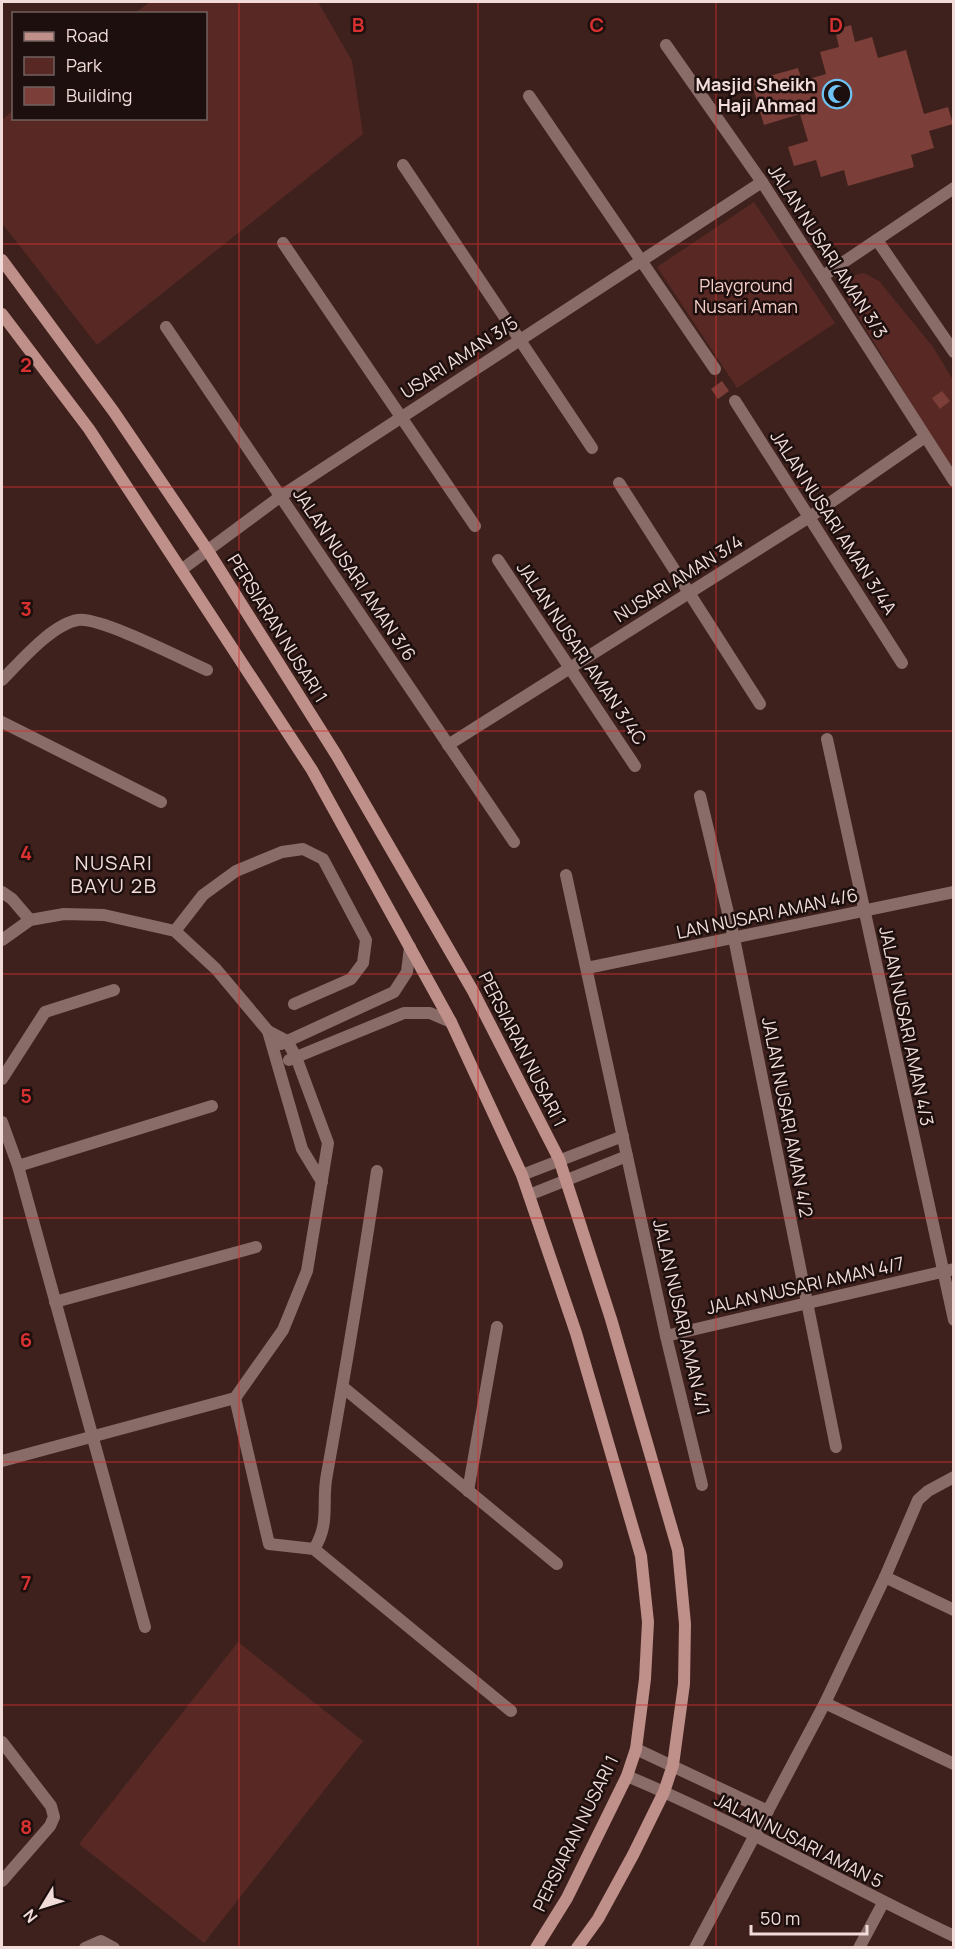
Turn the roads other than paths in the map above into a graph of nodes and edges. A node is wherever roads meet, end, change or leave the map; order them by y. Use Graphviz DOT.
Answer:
graph roads {
  1 [pos="666,45"];
  2 [pos="529,96"];
  3 [pos="403,165"];
  4 [pos="762,182"];
  5 [pos="954,188"];
  6 [pos="877,240"];
  7 [pos="284,243"];
  8 [pos="2,260"];
  9 [pos="640,260"];
  10 [pos="823,276"];
  11 [pos="2,314"];
  12 [pos="166,327"];
  13 [pos="520,338"];
  14 [pos="954,352"];
  15 [pos="715,369"];
  16 [pos="735,401"];
  17 [pos="401,416"];
  18 [pos="926,437"];
  19 [pos="592,448"];
  20 [pos="954,481"];
  21 [pos="619,483"];
  22 [pos="281,496"];
  23 [pos="810,516"];
  24 [pos="475,526"];
  25 [pos="208,551"];
  26 [pos="498,560"];
  27 [pos="181,570"];
  28 [pos="688,592"];
  29 [pos="902,663"];
  30 [pos="571,668"];
  31 [pos="207,670"];
  32 [pos="2,680"];
  33 [pos="760,704"];
  34 [pos="2,722"];
  35 [pos="827,739"];
  36 [pos="448,745"];
  37 [pos="636,766"];
  38 [pos="700,796"];
  39 [pos="161,802"];
  40 [pos="514,842"];
  41 [pos="566,875"];
  42 [pos="2,892"];
  43 [pos="954,892"];
  44 [pos="864,911"];
  45 [pos="30,920"];
  46 [pos="175,931"];
  47 [pos="734,938"];
  48 [pos="2,940"];
  49 [pos="410,947"];
  50 [pos="587,968"];
  51 [pos="114,990"];
  52 [pos="294,1004"];
  53 [pos="450,1022"];
  54 [pos="268,1031"];
  55 [pos="287,1041"];
  56 [pos="272,1049"];
  57 [pos="296,1057"];
  58 [pos="279,1063"];
  59 [pos="2,1079"];
  60 [pos="212,1106"];
  61 [pos="2,1122"];
  62 [pos="623,1136"];
  63 [pos="627,1156"];
  64 [pos="559,1159"];
  65 [pos="18,1166"];
  66 [pos="377,1171"];
  67 [pos="522,1175"];
  68 [pos="566,1179"];
  69 [pos="322,1182"];
  70 [pos="529,1195"];
  71 [pos="256,1247"];
  72 [pos="948,1270"];
  73 [pos="55,1302"];
  74 [pos="806,1303"];
  75 [pos="954,1320"];
  76 [pos="497,1328"];
  77 [pos="666,1336"];
  78 [pos="344,1388"];
  79 [pos="235,1398"];
  80 [pos="94,1436"];
  81 [pos="836,1447"];
  82 [pos="2,1461"];
  83 [pos="954,1477"];
  84 [pos="702,1485"];
  85 [pos="468,1491"];
  86 [pos="314,1549"];
  87 [pos="557,1564"];
  88 [pos="885,1577"];
  89 [pos="954,1610"];
  90 [pos="145,1627"];
  91 [pos="825,1703"];
  92 [pos="511,1711"];
  93 [pos="2,1742"];
  94 [pos="636,1749"];
  95 [pos="954,1764"];
  96 [pos="673,1765"];
  97 [pos="627,1776"];
  98 [pos="664,1792"];
  99 [pos="768,1811"];
  100 [pos="756,1836"];
  101 [pos="6,1877"];
  102 [pos="883,1903"];
  103 [pos="954,1936"];
  104 [pos="85,1947"];
  105 [pos="114,1947"];
  106 [pos="536,1947"];
  107 [pos="577,1947"];
  108 [pos="695,1947"];
  109 [pos="859,1947"];
  1 -- 4 [label="street, JALAN NUSARI AMAN 3/3"];
  2 -- 9 [label="street"];
  3 -- 13 [label="street"];
  4 -- 9 [label="street, USARI AMAN 3/5"];
  4 -- 10 [label="street, JALAN NUSARI AMAN 3/3"];
  5 -- 6 [label="street"];
  6 -- 10 [label="street"];
  6 -- 14 [label="street"];
  7 -- 17 [label="street"];
  8 -- 25 [label="main road, PERSIARAN NUSARI 1"];
  9 -- 13 [label="street, USARI AMAN 3/5"];
  9 -- 15 [label="street"];
  10 -- 18 [label="street, JALAN NUSARI AMAN 3/3"];
  11 -- 27 [label="main road, PERSIARAN NUSARI 1"];
  12 -- 22 [label="street, JALAN NUSARI AMAN 3/6"];
  13 -- 17 [label="street, USARI AMAN 3/5"];
  13 -- 19 [label="street"];
  16 -- 23 [label="street, JALAN NUSARI AMAN 3/4A"];
  17 -- 22 [label="street, USARI AMAN 3/5"];
  17 -- 24 [label="street"];
  18 -- 20 [label="street, JALAN NUSARI AMAN 3/3"];
  18 -- 23 [label="street, NUSARI AMAN 3/4"];
  21 -- 28 [label="street"];
  22 -- 25 [label="street, USARI AMAN 3/5"];
  22 -- 36 [label="street, JALAN NUSARI AMAN 3/6"];
  23 -- 28 [label="street, NUSARI AMAN 3/4"];
  23 -- 29 [label="street, JALAN NUSARI AMAN 3/4A"];
  25 -- 27 [label="street, USARI AMAN 3/5"];
  25 -- 64 [label="main road, PERSIARAN NUSARI 1"];
  26 -- 30 [label="street, JALAN NUSARI AMAN 3/4C"];
  27 -- 49 [label="main road, PERSIARAN NUSARI 1"];
  28 -- 30 [label="street, NUSARI AMAN 3/4"];
  28 -- 33 [label="street"];
  30 -- 36 [label="street, NUSARI AMAN 3/4"];
  30 -- 37 [label="street, JALAN NUSARI AMAN 3/4C"];
  31 -- 32 [label="street"];
  34 -- 39 [label="street"];
  35 -- 44 [label="street, JALAN NUSARI AMAN 4/3"];
  36 -- 40 [label="street, JALAN NUSARI AMAN 3/6"];
  38 -- 47 [label="street, JALAN NUSARI AMAN 4/2"];
  41 -- 50 [label="street"];
  42 -- 45 [label="street"];
  43 -- 44 [label="street, LAN NUSARI AMAN 4/6"];
  44 -- 47 [label="street, LAN NUSARI AMAN 4/6"];
  44 -- 72 [label="street, JALAN NUSARI AMAN 4/3"];
  45 -- 46 [label="street"];
  45 -- 48 [label="street"];
  46 -- 52 [label="street"];
  46 -- 54 [label="street"];
  47 -- 50 [label="street, LAN NUSARI AMAN 4/6"];
  47 -- 74 [label="street, JALAN NUSARI AMAN 4/2"];
  49 -- 53 [label="main road, PERSIARAN NUSARI 1"];
  49 -- 55 [label="street"];
  50 -- 62 [label="street"];
  51 -- 59 [label="street"];
  53 -- 57 [label="street"];
  53 -- 67 [label="main road, PERSIARAN NUSARI 1"];
  54 -- 55 [label="street"];
  54 -- 56 [label="street"];
  55 -- 56 [label="street"];
  55 -- 57 [label="street"];
  56 -- 58 [label="street"];
  57 -- 58 [label="street"];
  57 -- 69 [label="street"];
  58 -- 69 [label="street"];
  60 -- 65 [label="street"];
  61 -- 65 [label="street"];
  62 -- 63 [label="street, JALAN NUSARI AMAN 4/1"];
  62 -- 64 [label="street"];
  63 -- 68 [label="street"];
  63 -- 77 [label="street, JALAN NUSARI AMAN 4/1"];
  64 -- 67 [label="street"];
  64 -- 68 [label="main road, PERSIARAN NUSARI 1"];
  65 -- 73 [label="street"];
  66 -- 78 [label="street"];
  67 -- 70 [label="main road, PERSIARAN NUSARI 1"];
  68 -- 70 [label="street"];
  68 -- 96 [label="main road, PERSIARAN NUSARI 1"];
  69 -- 79 [label="street"];
  70 -- 94 [label="main road, PERSIARAN NUSARI 1"];
  71 -- 73 [label="street"];
  72 -- 74 [label="street, JALAN NUSARI AMAN 4/7"];
  72 -- 75 [label="street, JALAN NUSARI AMAN 4/3"];
  73 -- 80 [label="street"];
  74 -- 77 [label="street, JALAN NUSARI AMAN 4/7"];
  74 -- 81 [label="street, JALAN NUSARI AMAN 4/2"];
  76 -- 85 [label="street"];
  77 -- 84 [label="street, JALAN NUSARI AMAN 4/1"];
  78 -- 85 [label="street"];
  78 -- 86 [label="street"];
  79 -- 80 [label="street"];
  79 -- 86 [label="street"];
  80 -- 82 [label="street"];
  80 -- 90 [label="street"];
  83 -- 88 [label="street"];
  85 -- 87 [label="street"];
  86 -- 92 [label="street"];
  88 -- 89 [label="street"];
  88 -- 91 [label="street"];
  91 -- 95 [label="street"];
  91 -- 99 [label="street"];
  93 -- 101 [label="street"];
  94 -- 96 [label="street, JALAN NUSARI AMAN 5"];
  94 -- 97 [label="main road, PERSIARAN NUSARI 1"];
  96 -- 98 [label="main road, PERSIARAN NUSARI 1"];
  96 -- 99 [label="street, JALAN NUSARI AMAN 5"];
  97 -- 98 [label="street, JALAN NUSARI AMAN 5"];
  97 -- 106 [label="main road, PERSIARAN NUSARI 1"];
  98 -- 100 [label="street, JALAN NUSARI AMAN 5"];
  98 -- 107 [label="main road, PERSIARAN NUSARI 1"];
  99 -- 100 [label="street"];
  100 -- 102 [label="street, JALAN NUSARI AMAN 5"];
  100 -- 108 [label="street"];
  102 -- 103 [label="street, JALAN NUSARI AMAN 5"];
  102 -- 109 [label="street"];
  104 -- 105 [label="street"];
}
